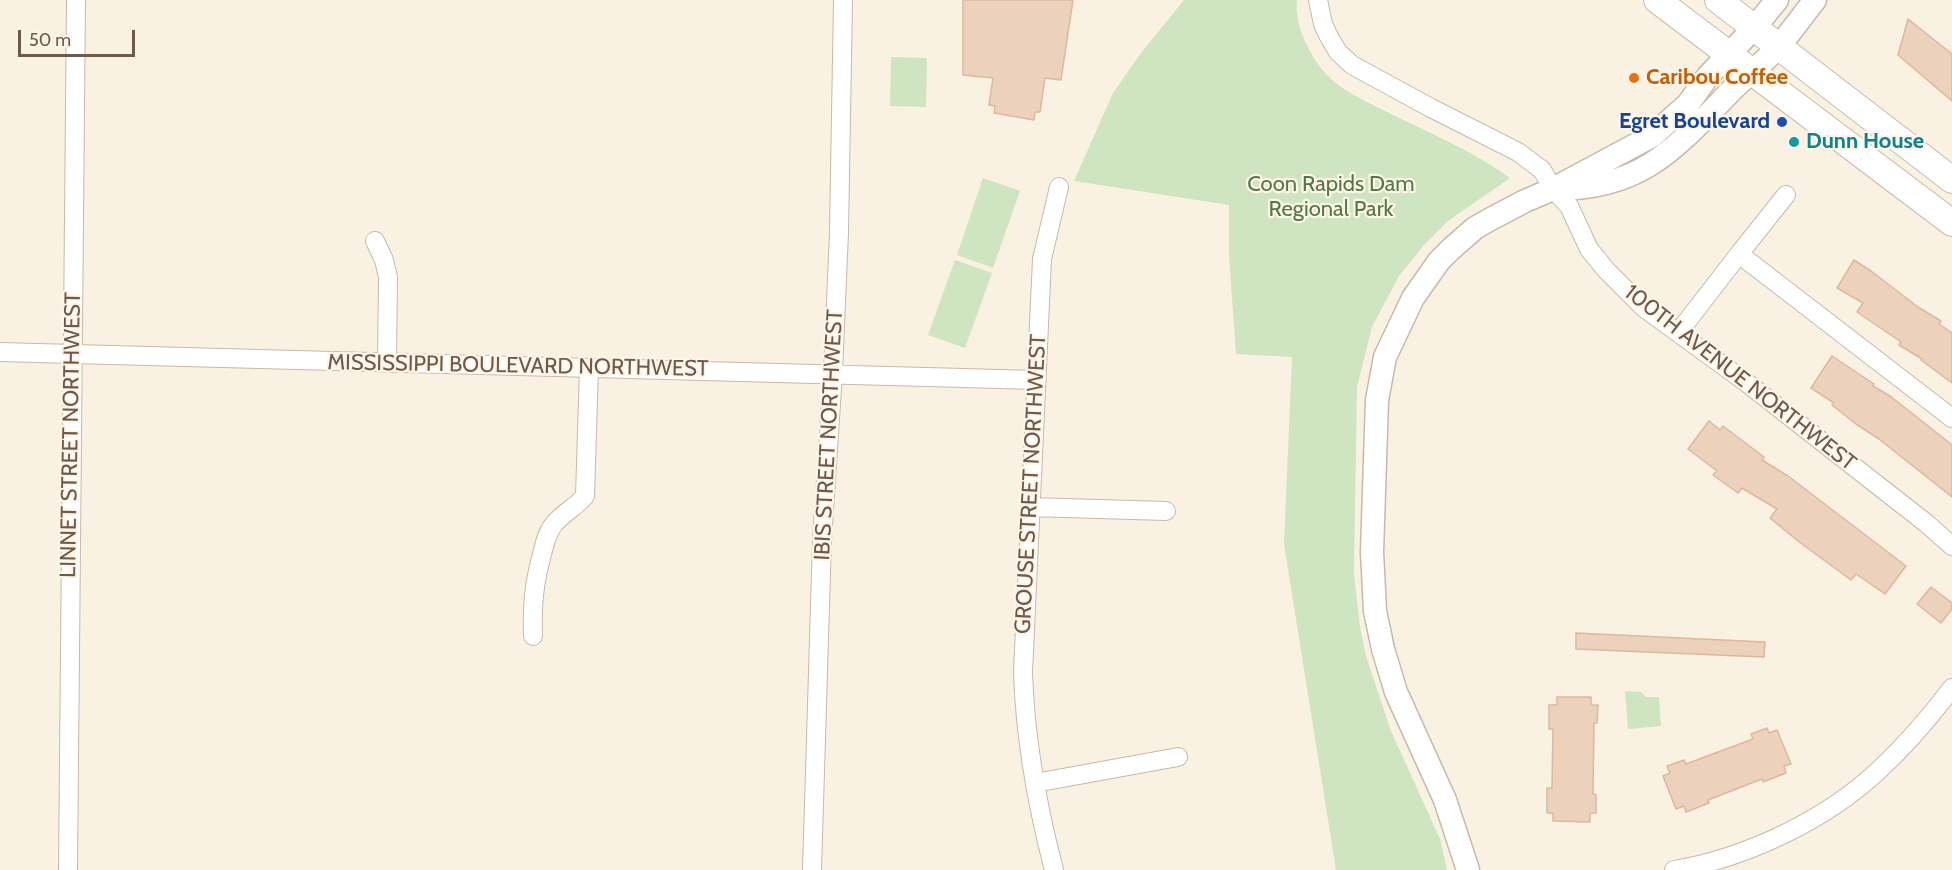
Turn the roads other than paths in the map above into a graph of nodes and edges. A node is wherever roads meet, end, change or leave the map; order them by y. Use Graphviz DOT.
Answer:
graph roads {
  1 [pos="76,0"];
  2 [pos="843,0"];
  3 [pos="1318,0"];
  4 [pos="1657,0"];
  5 [pos="1719,0"];
  6 [pos="1777,0"];
  7 [pos="1815,0"];
  8 [pos="1755,28"];
  9 [pos="1779,46"];
  10 [pos="1729,54"];
  11 [pos="1753,72"];
  12 [pos="1952,180"];
  13 [pos="1059,187"];
  14 [pos="1554,189"];
  15 [pos="1786,195"];
  16 [pos="1952,224"];
  17 [pos="375,241"];
  18 [pos="1739,254"];
  19 [pos="1678,333"];
  20 [pos="0,352"];
  21 [pos="72,354"];
  22 [pos="387,363"];
  23 [pos="589,368"];
  24 [pos="833,373"];
  25 [pos="1037,380"];
  26 [pos="1952,418"];
  27 [pos="1031,507"];
  28 [pos="1166,511"];
  29 [pos="1952,546"];
  30 [pos="533,636"];
  31 [pos="1952,687"];
  32 [pos="1178,757"];
  33 [pos="1035,783"];
  34 [pos="68,870"];
  35 [pos="812,870"];
  36 [pos="1054,870"];
  37 [pos="1468,870"];
  38 [pos="1674,870"];
  1 -- 21 [label="street, LINNET STREET NORTHWEST"];
  2 -- 24 [label="street, IBIS STREET NORTHWEST"];
  3 -- 14 [label="street, 100TH AVENUE NORTHWEST"];
  4 -- 10 [label="main road"];
  5 -- 8 [label="main road"];
  6 -- 8 [label="street"];
  7 -- 9 [label="street"];
  8 -- 9 [label="main road"];
  8 -- 10 [label="street"];
  9 -- 11 [label="street"];
  9 -- 12 [label="main road"];
  10 -- 11 [label="main road"];
  10 -- 14 [label="street"];
  11 -- 14 [label="street"];
  11 -- 16 [label="main road"];
  13 -- 25 [label="street, GROUSE STREET NORTHWEST"];
  14 -- 19 [label="street, 100TH AVENUE NORTHWEST"];
  14 -- 37 [label="street"];
  15 -- 18 [label="street"];
  17 -- 22 [label="street"];
  18 -- 19 [label="street"];
  18 -- 26 [label="street"];
  19 -- 29 [label="street, 100TH AVENUE NORTHWEST"];
  20 -- 21 [label="street, MISSISSIPPI BOULEVARD NORTHWEST"];
  21 -- 22 [label="street, MISSISSIPPI BOULEVARD NORTHWEST"];
  21 -- 34 [label="street, LINNET STREET NORTHWEST"];
  22 -- 23 [label="street, MISSISSIPPI BOULEVARD NORTHWEST"];
  23 -- 24 [label="street, MISSISSIPPI BOULEVARD NORTHWEST"];
  23 -- 30 [label="street"];
  24 -- 25 [label="street, MISSISSIPPI BOULEVARD NORTHWEST"];
  24 -- 35 [label="street, IBIS STREET NORTHWEST"];
  25 -- 27 [label="street, GROUSE STREET NORTHWEST"];
  27 -- 28 [label="street"];
  27 -- 33 [label="street, GROUSE STREET NORTHWEST"];
  31 -- 38 [label="street"];
  32 -- 33 [label="street"];
  33 -- 36 [label="street, GROUSE STREET NORTHWEST"];
}
